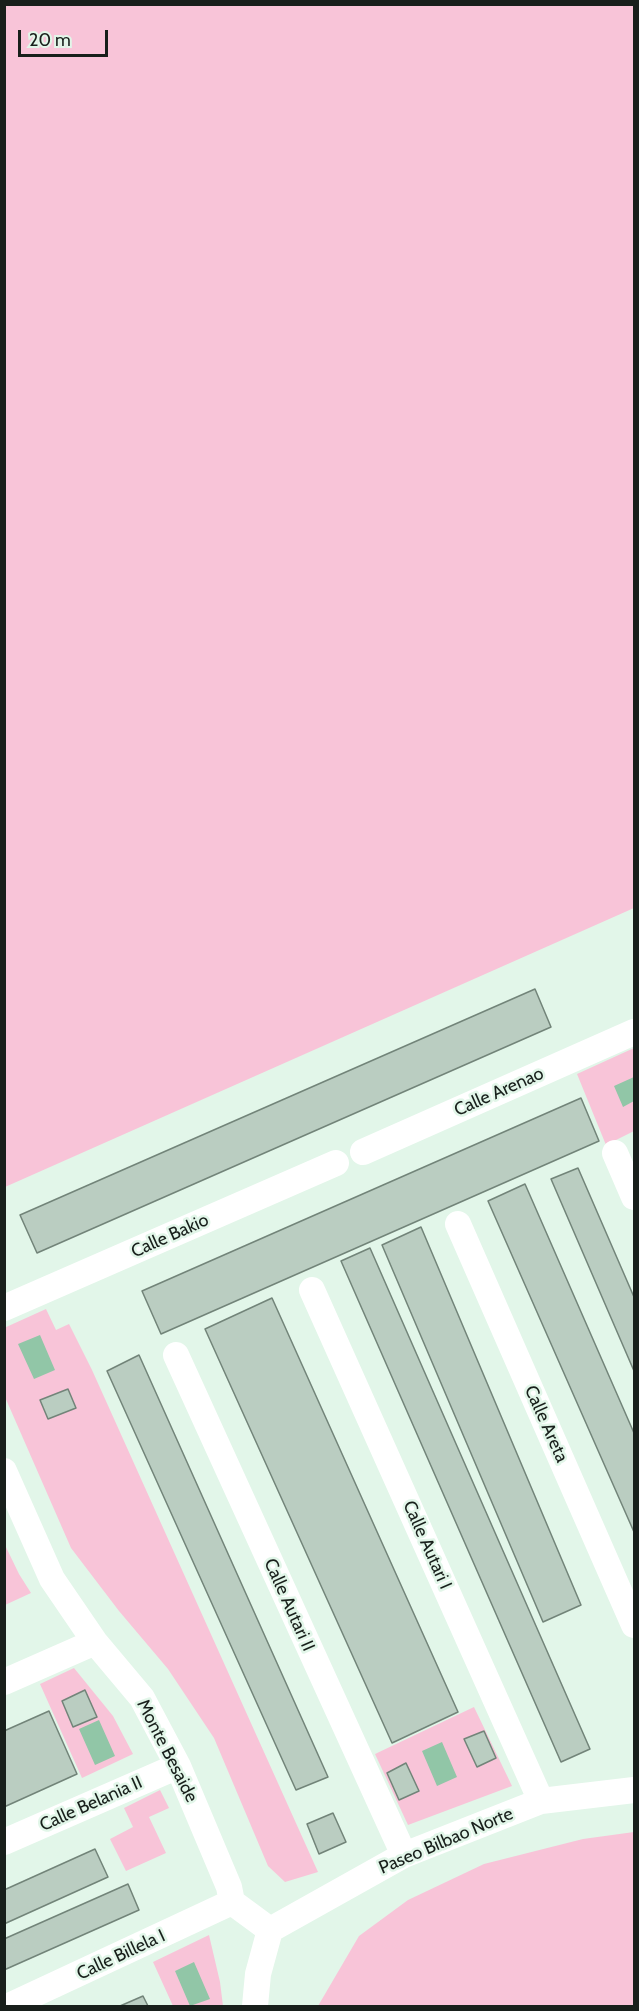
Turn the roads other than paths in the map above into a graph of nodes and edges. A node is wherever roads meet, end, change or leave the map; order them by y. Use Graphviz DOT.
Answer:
graph roads {
  1 [pos="634,1032"];
  2 [pos="363,1152"];
  3 [pos="615,1153"];
  4 [pos="336,1163"];
  5 [pos="634,1197"];
  6 [pos="458,1224"];
  7 [pos="312,1290"];
  8 [pos="4,1308"];
  9 [pos="176,1355"];
  10 [pos="4,1471"];
  11 [pos="10,1500"];
  12 [pos="634,1625"];
  13 [pos="95,1642"];
  14 [pos="4,1682"];
  15 [pos="178,1766"];
  16 [pos="634,1790"];
  17 [pos="541,1801"];
  18 [pos="4,1842"];
  19 [pos="404,1856"];
  20 [pos="232,1902"];
  21 [pos="270,1930"];
  22 [pos="9,2007"];
  23 [pos="255,2007"];
  1 -- 2 [label="street, Calle Arenao"];
  3 -- 5 [label="street"];
  4 -- 8 [label="street, Calle Bakio"];
  6 -- 12 [label="street, Calle Areta"];
  7 -- 17 [label="street, Calle Autari I"];
  9 -- 19 [label="street, Calle Autari II"];
  10 -- 11 [label="street, Monte Besaide"];
  11 -- 13 [label="street, Monte Besaide"];
  13 -- 14 [label="street"];
  13 -- 15 [label="street, Monte Besaide"];
  15 -- 18 [label="street, Calle Belania II"];
  15 -- 20 [label="street, Monte Besaide"];
  16 -- 17 [label="street, Paseo Bilbao Norte"];
  17 -- 19 [label="street, Paseo Bilbao Norte"];
  19 -- 21 [label="street, Paseo Bilbao Norte"];
  20 -- 21 [label="street"];
  20 -- 22 [label="street, Calle Billela I"];
  21 -- 23 [label="street"];
}
